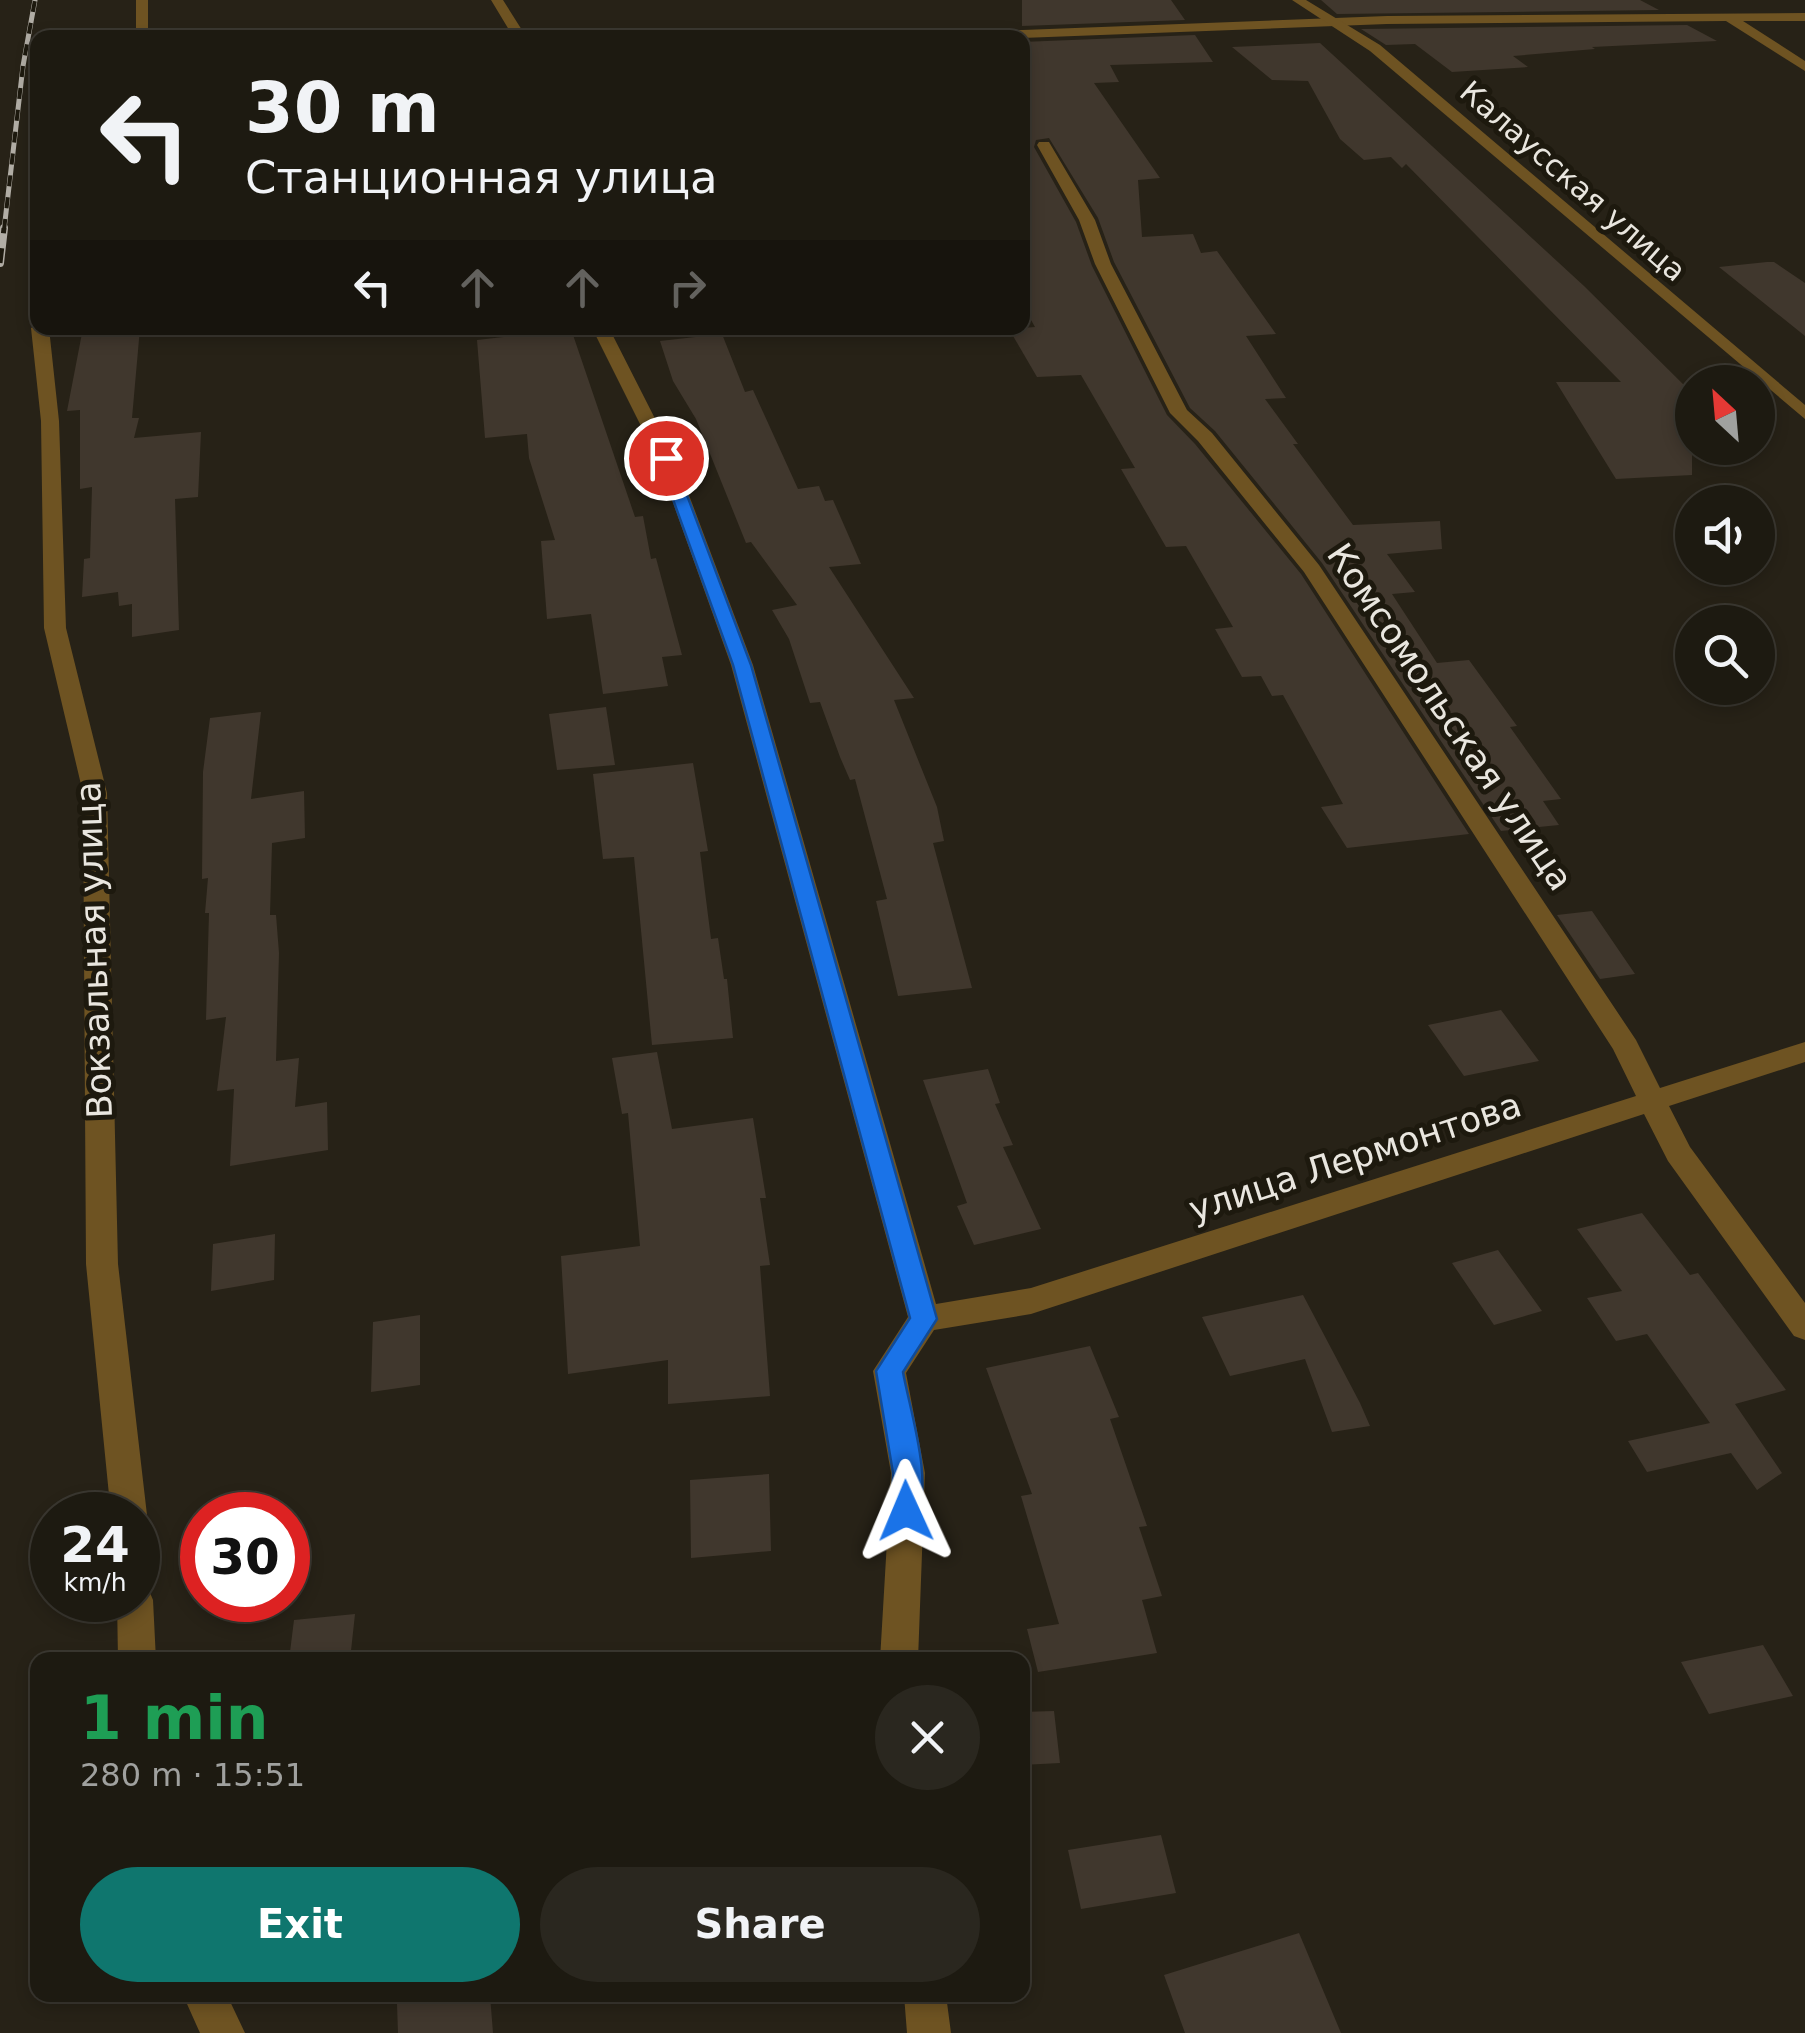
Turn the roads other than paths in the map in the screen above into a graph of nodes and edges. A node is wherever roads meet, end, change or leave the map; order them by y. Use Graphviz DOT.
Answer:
graph roads {
  1 [pos="142,0"];
  2 [pos="497,0"];
  3 [pos="1298,0"];
  4 [pos="1728,16"];
  5 [pos="1805,16"];
  6 [pos="1332,22"];
  7 [pos="142,30"];
  8 [pos="516,30"];
  9 [pos="1030,34"];
  10 [pos="1805,67"];
  11 [pos="1044,144"];
  12 [pos="41,335"];
  13 [pos="604,335"];
  14 [pos="1805,414"];
  15 [pos="1805,1052"];
  16 [pos="1654,1100"];
  17 [pos="924,1319"];
  18 [pos="1805,1327"];
  19 [pos="127,1492"];
  20 [pos="136,1622"];
  21 [pos="137,1652"];
  22 [pos="899,1652"];
  23 [pos="208,2002"];
  24 [pos="926,2002"];
  25 [pos="223,2033"];
  26 [pos="929,2033"];
  1 -- 7 [label="street"];
  2 -- 8 [label="street"];
  3 -- 6 [label="street, Калаусская улица"];
  4 -- 5 [label="street"];
  4 -- 6 [label="street"];
  4 -- 10 [label="street"];
  6 -- 9 [label="street"];
  6 -- 14 [label="street, Калаусская улица"];
  11 -- 16 [label="street, Комсомольская улица"];
  12 -- 19 [label="street, Вокзальная улица"];
  13 -- 17 [label="street"];
  15 -- 16 [label="street, улица Лермонтова"];
  16 -- 17 [label="street, улица Лермонтова"];
  16 -- 18 [label="street, Комсомольская улица"];
  17 -- 22 [label="street"];
  20 -- 21 [label="street"];
  23 -- 25 [label="street"];
  24 -- 26 [label="street"];
}
